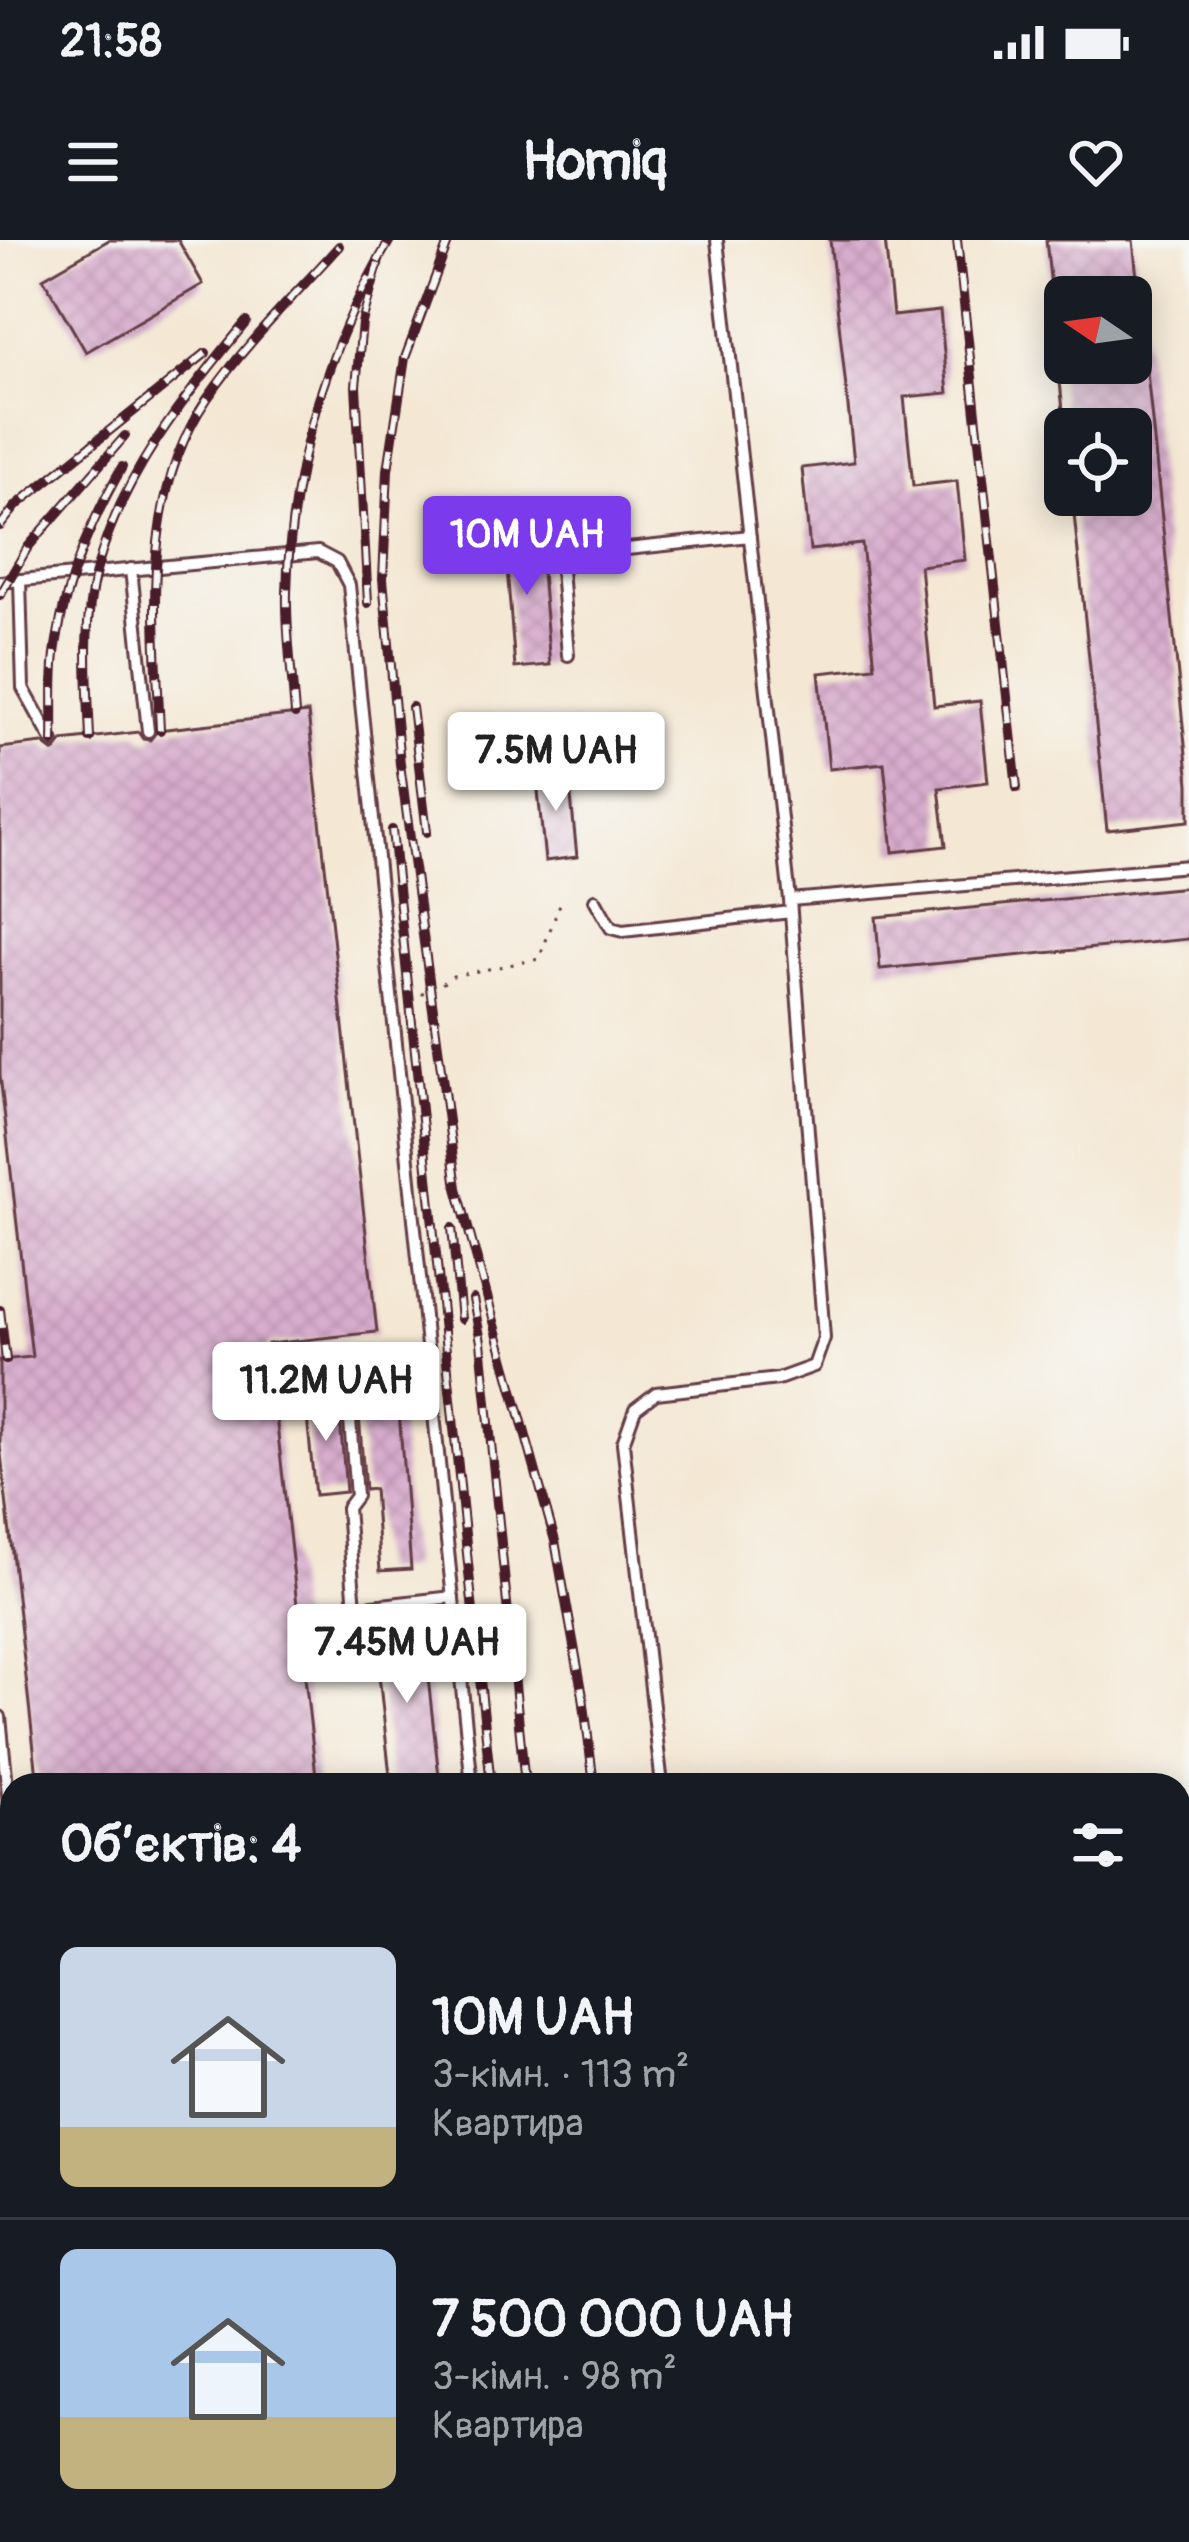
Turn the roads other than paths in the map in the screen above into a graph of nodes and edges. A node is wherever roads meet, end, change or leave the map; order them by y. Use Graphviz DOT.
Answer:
graph roads {
  1 [pos="717,240"];
  2 [pos="510,513"];
  3 [pos="750,536"];
  4 [pos="561,556"];
  5 [pos="131,569"];
  6 [pos="20,580"];
  7 [pos="0,582"];
  8 [pos="568,655"];
  9 [pos="148,731"];
  10 [pos="52,742"];
  11 [pos="1189,866"];
  12 [pos="595,900"];
  13 [pos="790,906"];
  14 [pos="430,1370"];
  15 [pos="453,1597"];
  16 [pos="0,1717"];
  17 [pos="6,1773"];
  18 [pos="471,1773"];
  19 [pos="661,1773"];
  1 -- 3 [label="lane"];
  2 -- 4 [label="lane"];
  3 -- 4 [label="lane"];
  3 -- 13 [label="lane"];
  4 -- 8 [label="lane"];
  5 -- 6 [label="lane"];
  5 -- 9 [label="lane"];
  5 -- 14 [label="lane"];
  6 -- 7 [label="lane"];
  6 -- 10 [label="lane"];
  11 -- 13 [label="lane"];
  12 -- 13 [label="lane"];
  13 -- 19 [label="lane"];
  14 -- 15 [label="lane"];
  14 -- 15 [label="lane"];
  15 -- 18 [label="lane"];
  16 -- 17 [label="lane"];
}
